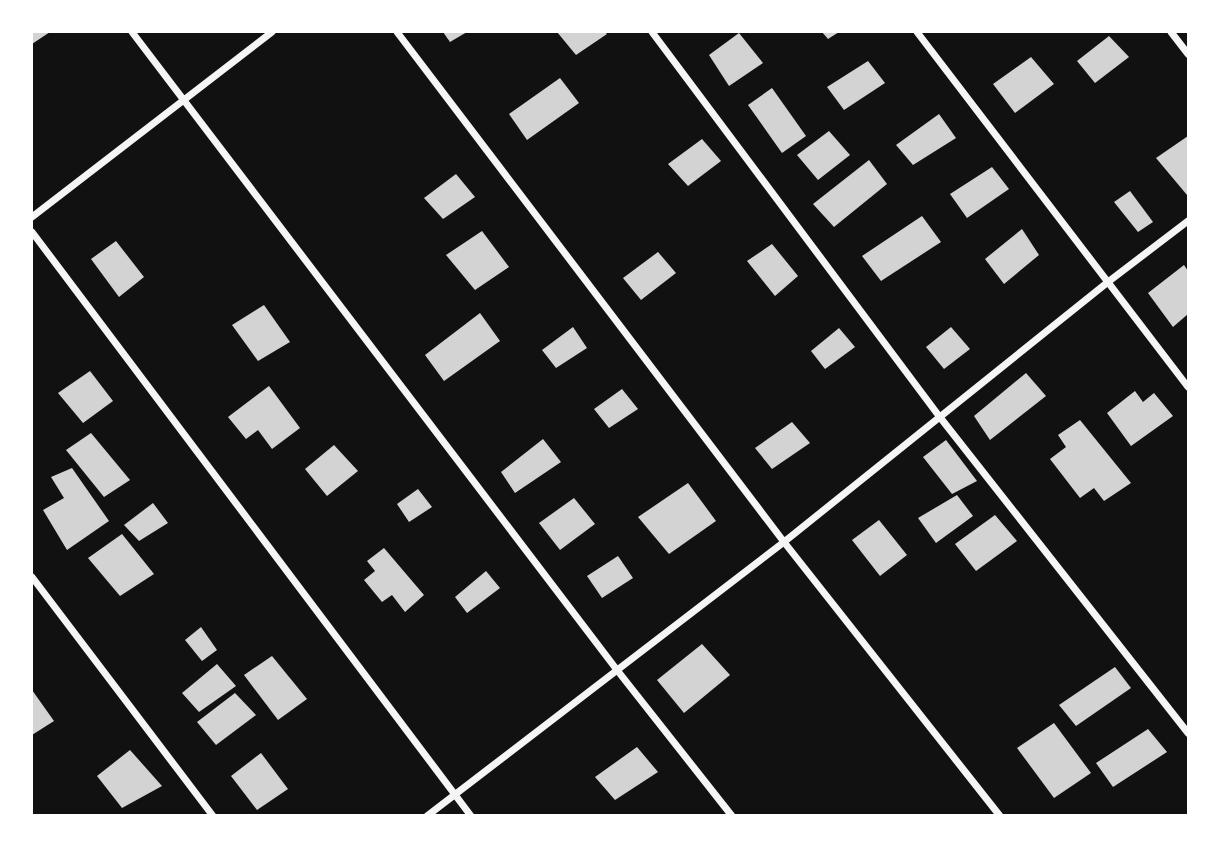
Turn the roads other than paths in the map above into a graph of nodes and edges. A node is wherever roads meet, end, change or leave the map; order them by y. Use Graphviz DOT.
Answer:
graph roads {
  1 [pos="132,32"];
  2 [pos="272,32"];
  3 [pos="397,32"];
  4 [pos="652,32"];
  5 [pos="917,32"];
  6 [pos="1171,32"];
  7 [pos="1188,54"];
  8 [pos="184,98"];
  9 [pos="32,217"];
  10 [pos="1188,221"];
  11 [pos="32,233"];
  12 [pos="1108,282"];
  13 [pos="1188,387"];
  14 [pos="939,416"];
  15 [pos="785,542"];
  16 [pos="32,577"];
  17 [pos="617,670"];
  18 [pos="1188,733"];
  19 [pos="454,794"];
  20 [pos="213,816"];
  21 [pos="427,816"];
  22 [pos="471,816"];
  23 [pos="732,816"];
  24 [pos="1000,816"];
  1 -- 8 [label="street"];
  2 -- 8 [label="street"];
  3 -- 15 [label="street"];
  4 -- 14 [label="street"];
  5 -- 12 [label="street"];
  6 -- 7 [label="street"];
  8 -- 9 [label="street"];
  8 -- 17 [label="street"];
  10 -- 12 [label="street"];
  11 -- 19 [label="street"];
  12 -- 13 [label="street"];
  12 -- 14 [label="street"];
  14 -- 15 [label="street"];
  14 -- 18 [label="street"];
  15 -- 17 [label="street"];
  15 -- 24 [label="street"];
  16 -- 20 [label="street"];
  17 -- 19 [label="street"];
  17 -- 23 [label="street"];
  19 -- 21 [label="street"];
  19 -- 22 [label="street"];
}
